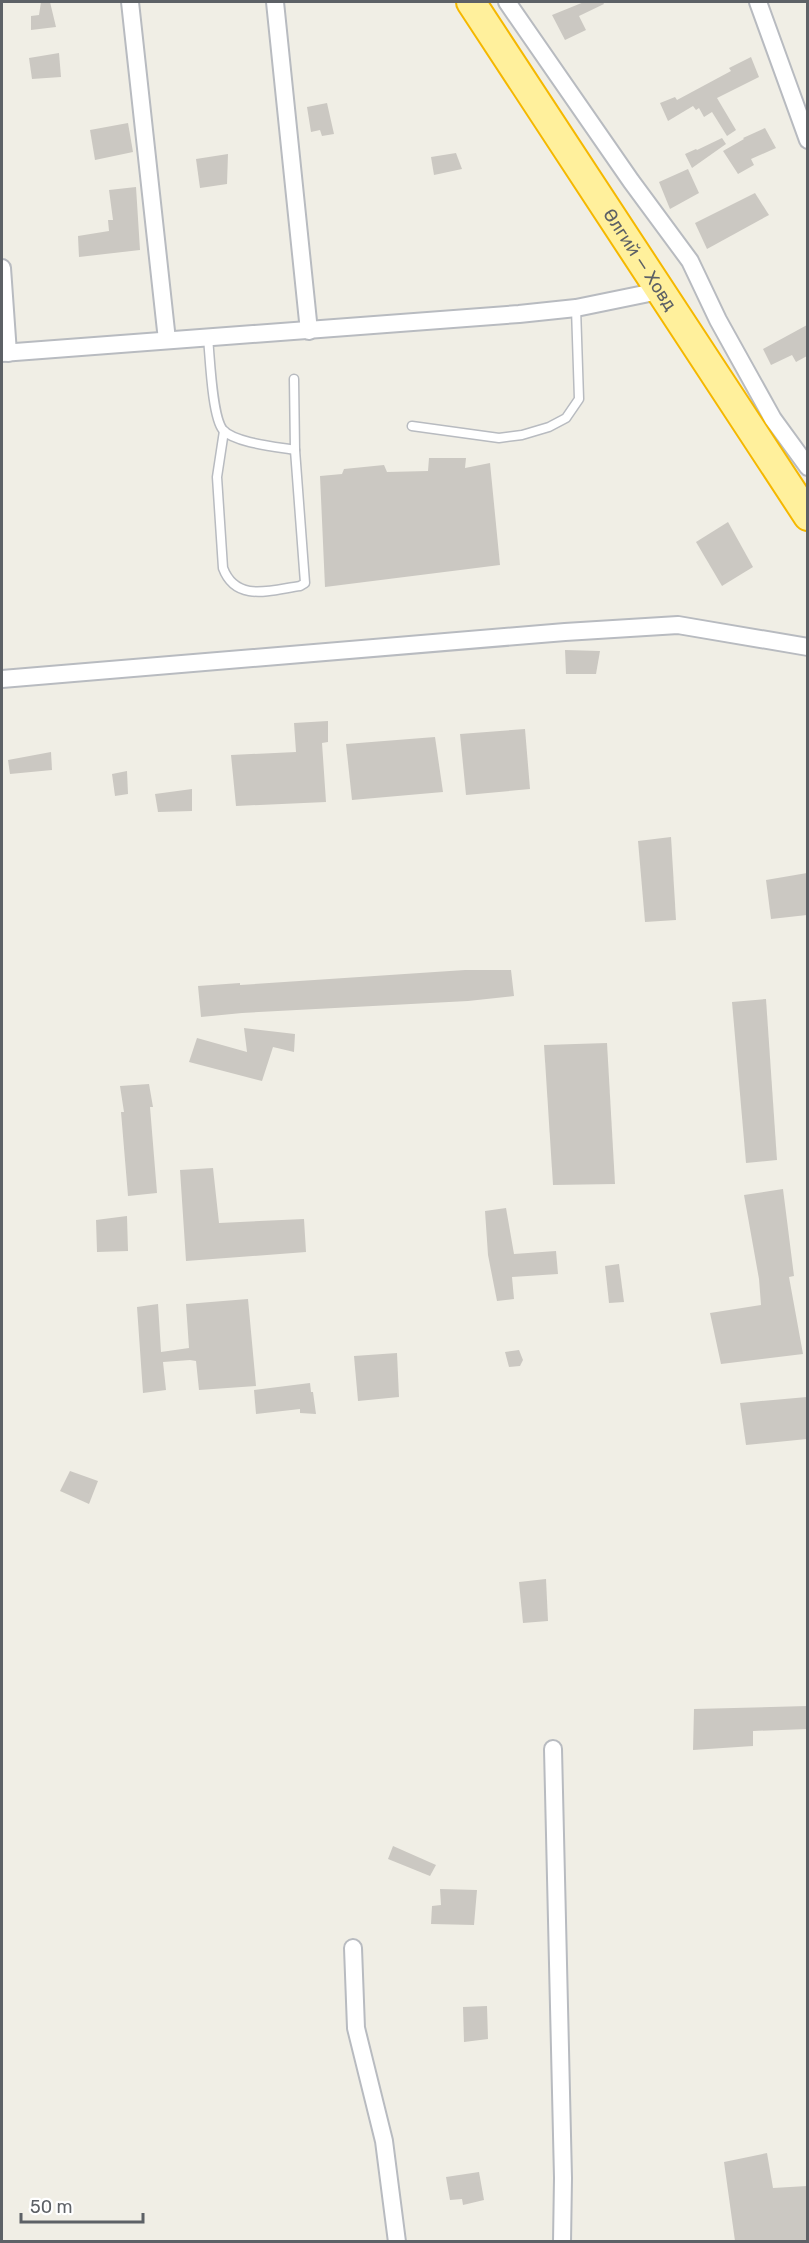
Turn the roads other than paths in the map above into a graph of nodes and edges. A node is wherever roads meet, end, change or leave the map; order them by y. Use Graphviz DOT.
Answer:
graph roads {
  1 [pos="130,2"];
  2 [pos="275,2"];
  3 [pos="471,2"];
  4 [pos="507,2"];
  5 [pos="758,2"];
  6 [pos="807,140"];
  7 [pos="2,268"];
  8 [pos="659,291"];
  9 [pos="576,308"];
  10 [pos="309,331"];
  11 [pos="208,338"];
  12 [pos="167,340"];
  13 [pos="4,353"];
  14 [pos="294,379"];
  15 [pos="412,426"];
  16 [pos="224,431"];
  17 [pos="295,450"];
  18 [pos="807,467"];
  19 [pos="807,516"];
  20 [pos="807,647"];
  21 [pos="2,679"];
  22 [pos="553,1749"];
  23 [pos="353,1948"];
  24 [pos="397,2241"];
  25 [pos="562,2241"];
  1 -- 12 [label="street"];
  2 -- 10 [label="street"];
  3 -- 8 [label="highway, Өлгий — Ховд"];
  4 -- 18 [label="street"];
  5 -- 6 [label="street"];
  7 -- 13 [label="street"];
  8 -- 9 [label="street"];
  8 -- 19 [label="highway, Өлгий — Ховд"];
  9 -- 10 [label="street"];
  9 -- 15 [label="lane"];
  10 -- 11 [label="street"];
  11 -- 12 [label="street"];
  11 -- 16 [label="lane"];
  12 -- 13 [label="street"];
  14 -- 17 [label="lane"];
  16 -- 17 [label="lane"];
  16 -- 17 [label="lane"];
  20 -- 21 [label="street"];
  22 -- 25 [label="street"];
  23 -- 24 [label="street"];
}
